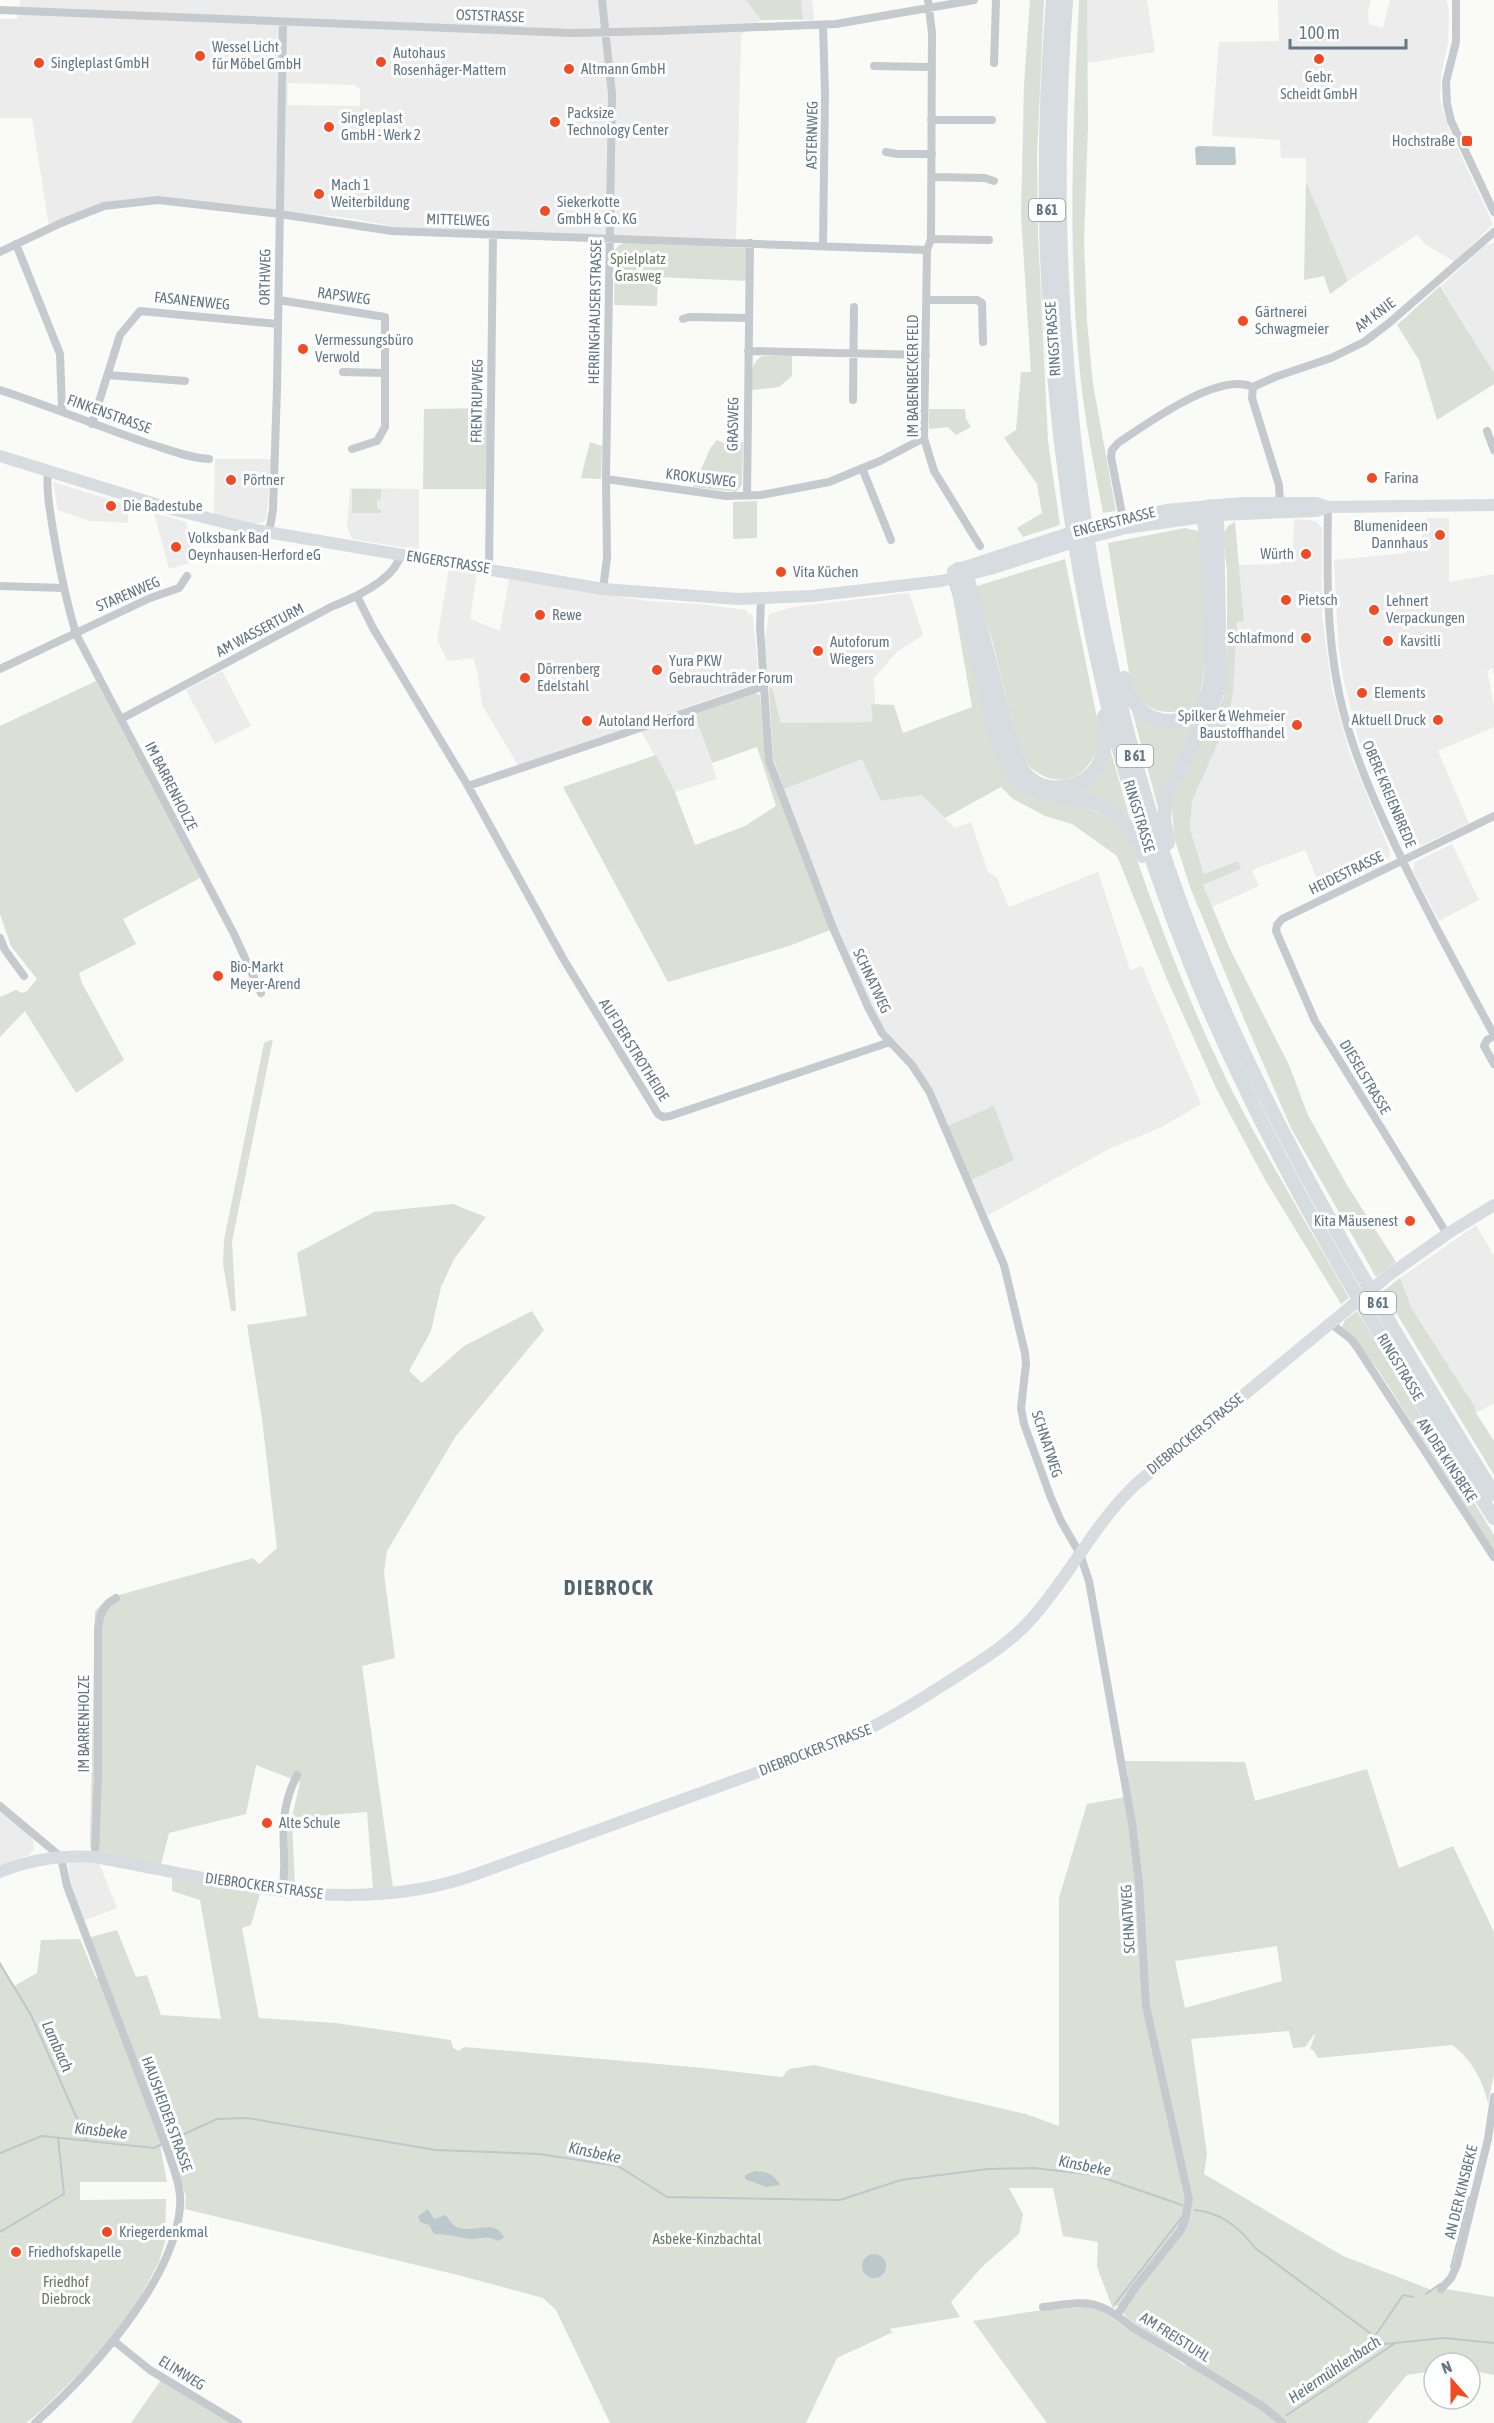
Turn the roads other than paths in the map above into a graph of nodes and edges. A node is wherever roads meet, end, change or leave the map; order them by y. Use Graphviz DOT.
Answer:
graph roads {
  1 [pos="18,0"];
  2 [pos="602,0"];
  3 [pos="974,0"];
  4 [pos="996,0"];
  5 [pos="1053,0"];
  6 [pos="1066,0"];
  7 [pos="1456,0"];
  8 [pos="928,4"];
  9 [pos="0,10"];
  10 [pos="18,11"];
  11 [pos="283,22"];
  12 [pos="823,25"];
  13 [pos="606,33"];
  14 [pos="994,63"];
  15 [pos="874,66"];
  16 [pos="931,67"];
  17 [pos="931,120"];
  18 [pos="992,120"];
  19 [pos="886,152"];
  20 [pos="932,154"];
  21 [pos="932,177"];
  22 [pos="994,181"];
  23 [pos="1494,212"];
  24 [pos="280,214"];
  25 [pos="1494,232"];
  26 [pos="493,235"];
  27 [pos="610,237"];
  28 [pos="932,238"];
  29 [pos="989,240"];
  30 [pos="750,243"];
  31 [pos="16,244"];
  32 [pos="823,245"];
  33 [pos="927,250"];
  34 [pos="0,252"];
  35 [pos="279,300"];
  36 [pos="927,300"];
  37 [pos="854,307"];
  38 [pos="749,318"];
  39 [pos="683,319"];
  40 [pos="278,324"];
  41 [pos="983,342"];
  42 [pos="748,351"];
  43 [pos="852,353"];
  44 [pos="926,355"];
  45 [pos="343,372"];
  46 [pos="386,373"];
  47 [pos="108,375"];
  48 [pos="185,381"];
  49 [pos="1253,387"];
  50 [pos="0,390"];
  51 [pos="853,400"];
  52 [pos="62,410"];
  53 [pos="92,424"];
  54 [pos="1486,431"];
  55 [pos="924,438"];
  56 [pos="352,449"];
  57 [pos="1494,450"];
  58 [pos="0,456"];
  59 [pos="209,459"];
  60 [pos="862,468"];
  61 [pos="48,471"];
  62 [pos="606,479"];
  63 [pos="747,496"];
  64 [pos="1280,503"];
  65 [pos="1494,505"];
  66 [pos="1328,507"];
  67 [pos="1210,513"];
  68 [pos="1116,524"];
  69 [pos="269,532"];
  70 [pos="891,540"];
  71 [pos="980,546"];
  72 [pos="401,554"];
  73 [pos="489,569"];
  74 [pos="960,574"];
  75 [pos="187,576"];
  76 [pos="0,586"];
  77 [pos="63,588"];
  78 [pos="603,589"];
  79 [pos="357,596"];
  80 [pos="760,599"];
  81 [pos="1100,603"];
  82 [pos="76,634"];
  83 [pos="0,669"];
  84 [pos="764,686"];
  85 [pos="1104,688"];
  86 [pos="121,718"];
  87 [pos="468,786"];
  88 [pos="1494,816"];
  89 [pos="1402,860"];
  90 [pos="1166,902"];
  91 [pos="1182,906"];
  92 [pos="1277,925"];
  93 [pos="0,939"];
  94 [pos="24,976"];
  95 [pos="261,993"];
  96 [pos="1494,1036"];
  97 [pos="890,1042"];
  98 [pos="1494,1064"];
  99 [pos="1494,1205"];
  100 [pos="1446,1234"];
  101 [pos="1330,1323"];
  102 [pos="1494,1494"];
  103 [pos="1494,1518"];
  104 [pos="1080,1554"];
  105 [pos="1494,1557"];
  106 [pos="116,1599"];
  107 [pos="297,1775"];
  108 [pos="0,1806"];
  109 [pos="61,1857"];
  110 [pos="95,1857"];
  111 [pos="0,1872"];
  112 [pos="282,1892"];
  113 [pos="1494,2097"];
  114 [pos="1442,2289"];
  115 [pos="1043,2307"];
  116 [pos="1117,2315"];
  117 [pos="114,2342"];
  118 [pos="35,2423"];
  119 [pos="238,2423"];
  120 [pos="1283,2423"];
  1 -- 10 [label="street"];
  2 -- 13 [label="street, HERRINGHAUSER STRASSE"];
  3 -- 8 [label="street, OSTSTRASSE"];
  4 -- 14 [label="street"];
  5 -- 85 [label="highway, RINGSTRASSE / B 61"];
  6 -- 81 [label="highway, RINGSTRASSE / B 61"];
  7 -- 23 [label="street"];
  8 -- 12 [label="street, OSTSTRASSE"];
  8 -- 16 [label="street, IM BABENBECKER FELD"];
  9 -- 10 [label="street, OSTSTRASSE"];
  10 -- 11 [label="street, OSTSTRASSE"];
  11 -- 13 [label="street, OSTSTRASSE"];
  11 -- 24 [label="street, ORTHWEG"];
  12 -- 13 [label="street, OSTSTRASSE"];
  12 -- 32 [label="street, ASTERNWEG"];
  13 -- 27 [label="street, HERRINGHAUSER STRASSE"];
  15 -- 16 [label="street"];
  16 -- 17 [label="street, IM BABENBECKER FELD"];
  17 -- 18 [label="street"];
  17 -- 20 [label="street, IM BABENBECKER FELD"];
  19 -- 20 [label="street"];
  20 -- 21 [label="street, IM BABENBECKER FELD"];
  21 -- 22 [label="street"];
  21 -- 28 [label="street, IM BABENBECKER FELD"];
  24 -- 26 [label="street, MITTELWEG"];
  24 -- 31 [label="street, MITTELWEG"];
  24 -- 35 [label="street, ORTHWEG"];
  25 -- 49 [label="street, AM KNIE"];
  26 -- 27 [label="street, MITTELWEG"];
  26 -- 73 [label="street, FRENTRUPWEG"];
  27 -- 30 [label="street, MITTELWEG"];
  27 -- 62 [label="street, HERRINGHAUSER STRASSE"];
  28 -- 29 [label="street"];
  28 -- 33 [label="street, IM BABENBECKER FELD"];
  30 -- 32 [label="street, MITTELWEG"];
  30 -- 38 [label="street, GRASWEG"];
  31 -- 34 [label="street, MITTELWEG"];
  31 -- 52 [label="street"];
  32 -- 33 [label="street, MITTELWEG"];
  33 -- 36 [label="street, IM BABENBECKER FELD"];
  35 -- 40 [label="street, ORTHWEG"];
  35 -- 46 [label="street, RAPSWEG"];
  36 -- 41 [label="street, IM BABENBECKER FELD"];
  36 -- 44 [label="street, IM BABENBECKER FELD"];
  37 -- 43 [label="street"];
  38 -- 39 [label="street"];
  38 -- 42 [label="street, GRASWEG"];
  40 -- 47 [label="street, FASANENWEG"];
  40 -- 69 [label="street, ORTHWEG"];
  42 -- 43 [label="street"];
  42 -- 63 [label="street, GRASWEG"];
  43 -- 44 [label="street"];
  43 -- 51 [label="street"];
  44 -- 55 [label="street, IM BABENBECKER FELD"];
  45 -- 46 [label="street"];
  46 -- 56 [label="street, RAPSWEG"];
  47 -- 48 [label="street"];
  47 -- 53 [label="street"];
  49 -- 64 [label="street"];
  49 -- 68 [label="street, AM KNIE"];
  50 -- 52 [label="street, FINKENSTRASSE"];
  52 -- 53 [label="street, FINKENSTRASSE"];
  53 -- 59 [label="street, FINKENSTRASSE"];
  54 -- 57 [label="street"];
  55 -- 60 [label="street, KROKUSWEG"];
  55 -- 71 [label="street, IM BABENBECKER FELD"];
  58 -- 61 [label="main road, ENGERSTRASSE"];
  60 -- 63 [label="street, KROKUSWEG"];
  60 -- 70 [label="street"];
  61 -- 69 [label="main road, ENGERSTRASSE"];
  61 -- 77 [label="street, IM BARRENHOLZE"];
  62 -- 63 [label="street, KROKUSWEG"];
  62 -- 78 [label="street, HERRINGHAUSER STRASSE"];
  64 -- 66 [label="main road, ENGERSTRASSE"];
  64 -- 67 [label="main road, ENGERSTRASSE"];
  65 -- 66 [label="main road, ENGERSTRASSE"];
  66 -- 67 [label="main road, ENGERSTRASSE"];
  66 -- 89 [label="street, OBERE KREIENBREDE"];
  67 -- 68 [label="main road, ENGERSTRASSE"];
  67 -- 81 [label="highway"];
  67 -- 91 [label="highway"];
  68 -- 74 [label="main road, ENGERSTRASSE"];
  69 -- 72 [label="main road, ENGERSTRASSE"];
  72 -- 73 [label="main road, ENGERSTRASSE"];
  72 -- 79 [label="street, AM WASSERTURM"];
  73 -- 78 [label="main road, ENGERSTRASSE"];
  74 -- 80 [label="main road, ENGERSTRASSE"];
  74 -- 85 [label="highway"];
  74 -- 90 [label="highway"];
  75 -- 82 [label="street, STARENWEG"];
  76 -- 77 [label="street"];
  77 -- 82 [label="street, IM BARRENHOLZE"];
  78 -- 80 [label="main road, ENGERSTRASSE"];
  79 -- 86 [label="street, AM WASSERTURM"];
  79 -- 87 [label="street, AUF DER STROTHEIDE"];
  80 -- 84 [label="street, SCHNATWEG"];
  81 -- 91 [label="highway, RINGSTRASSE / B 61"];
  82 -- 83 [label="street, STARENWEG"];
  82 -- 86 [label="street, IM BARRENHOLZE"];
  84 -- 87 [label="street"];
  84 -- 97 [label="street, SCHNATWEG"];
  85 -- 90 [label="highway, RINGSTRASSE / B 61"];
  86 -- 95 [label="street, IM BARRENHOLZE"];
  87 -- 97 [label="street, AUF DER STROTHEIDE"];
  88 -- 89 [label="street, HEIDESTRASSE"];
  89 -- 92 [label="street, HEIDESTRASSE"];
  89 -- 96 [label="street, OBERE KREIENBREDE"];
  90 -- 103 [label="highway, RINGSTRASSE / B 61"];
  91 -- 102 [label="highway, RINGSTRASSE / B 61"];
  92 -- 100 [label="street, DIESELSTRASSE"];
  93 -- 94 [label="street"];
  96 -- 98 [label="street, OBERE KREIENBREDE"];
  97 -- 104 [label="street, SCHNATWEG"];
  99 -- 100 [label="main road, DIEBROCKER STRASSE"];
  100 -- 101 [label="main road, DIEBROCKER STRASSE"];
  101 -- 104 [label="main road, DIEBROCKER STRASSE"];
  101 -- 105 [label="street, AN DER KINSBEKE"];
  104 -- 112 [label="main road, DIEBROCKER STRASSE"];
  104 -- 116 [label="street, SCHNATWEG"];
  106 -- 110 [label="street, IM BARRENHOLZE"];
  107 -- 112 [label="street"];
  108 -- 109 [label="street"];
  109 -- 110 [label="main road, DIEBROCKER STRASSE"];
  109 -- 111 [label="main road, DIEBROCKER STRASSE"];
  109 -- 117 [label="street, HAUSHEIDER STRASSE"];
  110 -- 112 [label="main road, DIEBROCKER STRASSE"];
  113 -- 114 [label="street, AN DER KINSBEKE"];
  115 -- 116 [label="street, AM FREISTUHL"];
  116 -- 120 [label="street, AM FREISTUHL"];
  117 -- 118 [label="street, HAUSHEIDER STRASSE"];
  117 -- 119 [label="street, ELIMWEG"];
}
